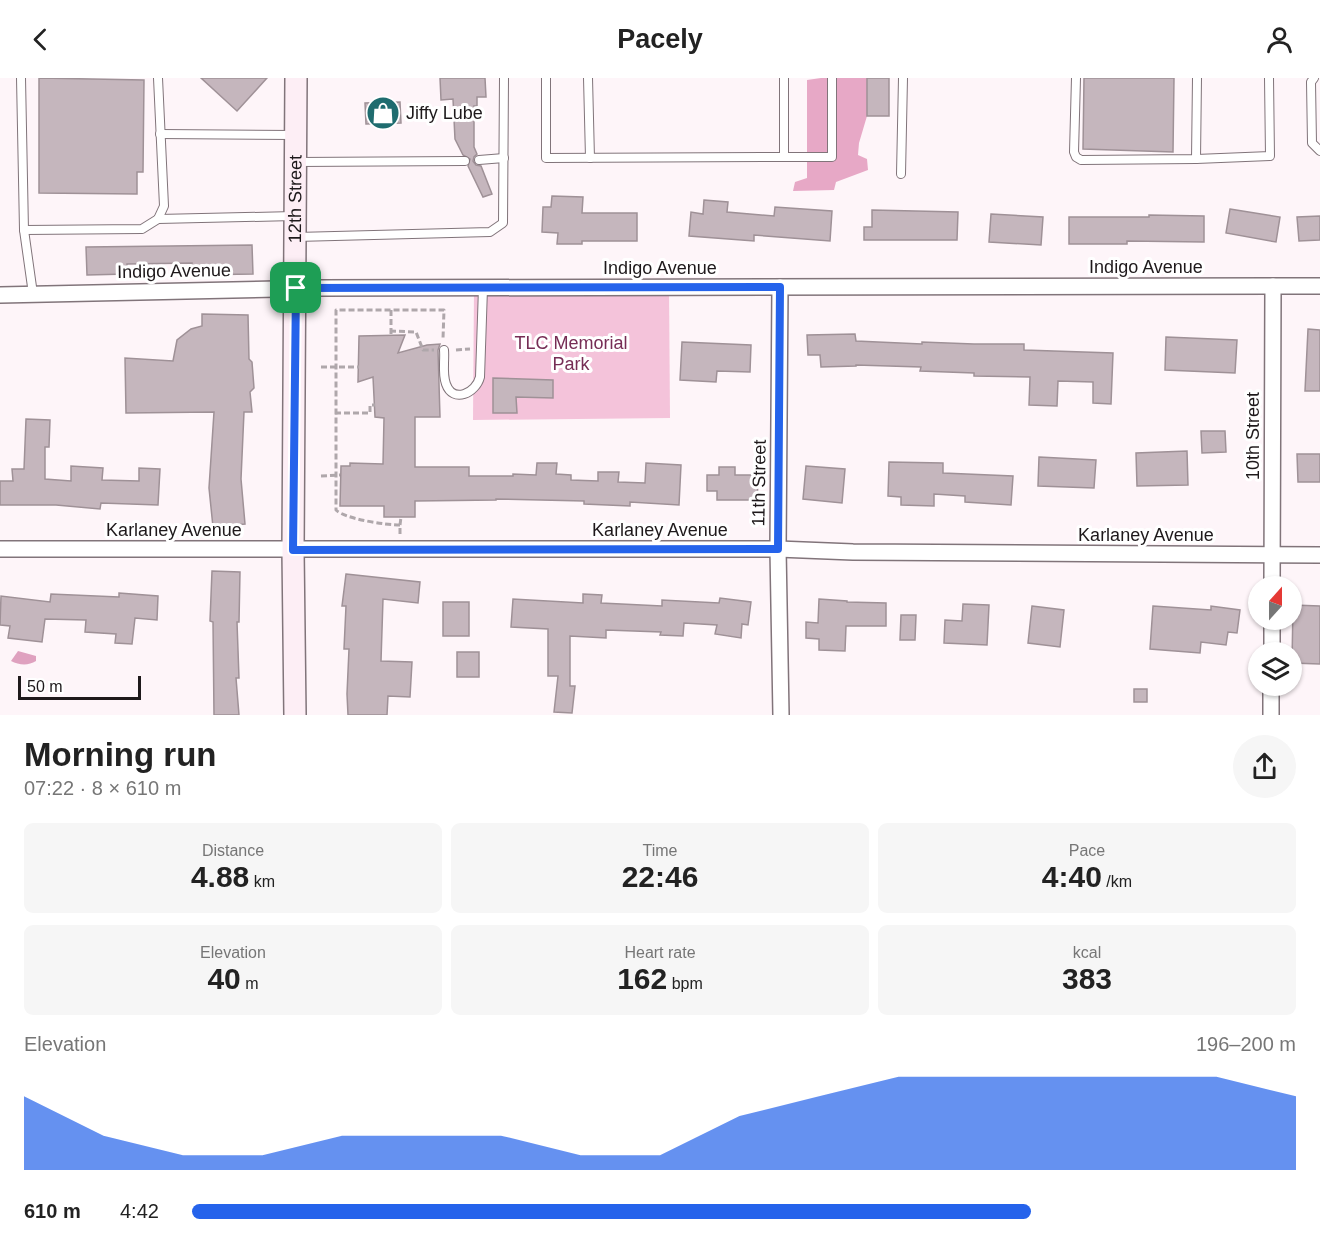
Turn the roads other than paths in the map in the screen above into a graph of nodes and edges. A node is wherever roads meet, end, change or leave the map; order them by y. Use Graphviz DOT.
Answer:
graph roads {
  1 [pos="21,78"];
  2 [pos="158,78"];
  3 [pos="296,78"];
  4 [pos="504,78"];
  5 [pos="546,78"];
  6 [pos="588,78"];
  7 [pos="784,78"];
  8 [pos="832,78"];
  9 [pos="903,78"];
  10 [pos="1076,78"];
  11 [pos="1197,78"];
  12 [pos="1269,78"];
  13 [pos="1314,78"];
  14 [pos="160,135"];
  15 [pos="296,135"];
  16 [pos="1320,151"];
  17 [pos="784,157"];
  18 [pos="504,158"];
  19 [pos="590,158"];
  20 [pos="1196,159"];
  21 [pos="479,160"];
  22 [pos="465,161"];
  23 [pos="296,162"];
  24 [pos="901,174"];
  25 [pos="158,219"];
  26 [pos="296,226"];
  27 [pos="24,230"];
  28 [pos="1273,286"];
  29 [pos="1320,286"];
  30 [pos="780,287"];
  31 [pos="296,288"];
  32 [pos="483,288"];
  33 [pos="33,294"];
  34 [pos="0,295"];
  35 [pos="444,350"];
  36 [pos="0,549"];
  37 [pos="778,549"];
  38 [pos="293,550"];
  39 [pos="1272,555"];
  40 [pos="1320,555"];
  41 [pos="1272,576"];
  42 [pos="1271,696"];
  43 [pos="294,715"];
  44 [pos="781,715"];
  45 [pos="1271,715"];
  1 -- 27 [label="lane"];
  2 -- 14 [label="lane"];
  3 -- 15 [label="main road, 12th Street"];
  4 -- 18 [label="lane"];
  5 -- 19 [label="lane"];
  6 -- 19 [label="lane"];
  7 -- 17 [label="lane"];
  8 -- 17 [label="lane"];
  9 -- 24 [label="lane"];
  10 -- 20 [label="lane"];
  11 -- 20 [label="lane"];
  12 -- 20 [label="lane"];
  13 -- 16 [label="lane"];
  14 -- 15 [label="lane"];
  14 -- 25 [label="lane"];
  15 -- 23 [label="main road, 12th Street"];
  17 -- 19 [label="lane"];
  18 -- 21 [label="lane"];
  18 -- 26 [label="lane"];
  22 -- 23 [label="lane"];
  23 -- 26 [label="main road, 12th Street"];
  25 -- 26 [label="lane"];
  25 -- 27 [label="lane"];
  26 -- 31 [label="main road, 12th Street"];
  27 -- 33 [label="lane"];
  28 -- 29 [label="street, Indigo Avenue"];
  28 -- 30 [label="street, Indigo Avenue"];
  28 -- 39 [label="street, 10th Street"];
  30 -- 32 [label="street, Indigo Avenue"];
  30 -- 37 [label="street, 11th Street"];
  31 -- 32 [label="street, Indigo Avenue"];
  31 -- 33 [label="street, Indigo Avenue"];
  31 -- 38 [label="main road, 12th Street"];
  32 -- 35 [label="lane"];
  33 -- 34 [label="street, Indigo Avenue"];
  36 -- 38 [label="street, Karlaney Avenue"];
  37 -- 38 [label="street, Karlaney Avenue"];
  37 -- 39 [label="street, Karlaney Avenue"];
  37 -- 44 [label="street, 11th Street"];
  38 -- 43 [label="main road, 12th Street"];
  39 -- 40 [label="street, Karlaney Avenue"];
  39 -- 41 [label="street, 10th Street"];
  42 -- 45 [label="street"];
}
